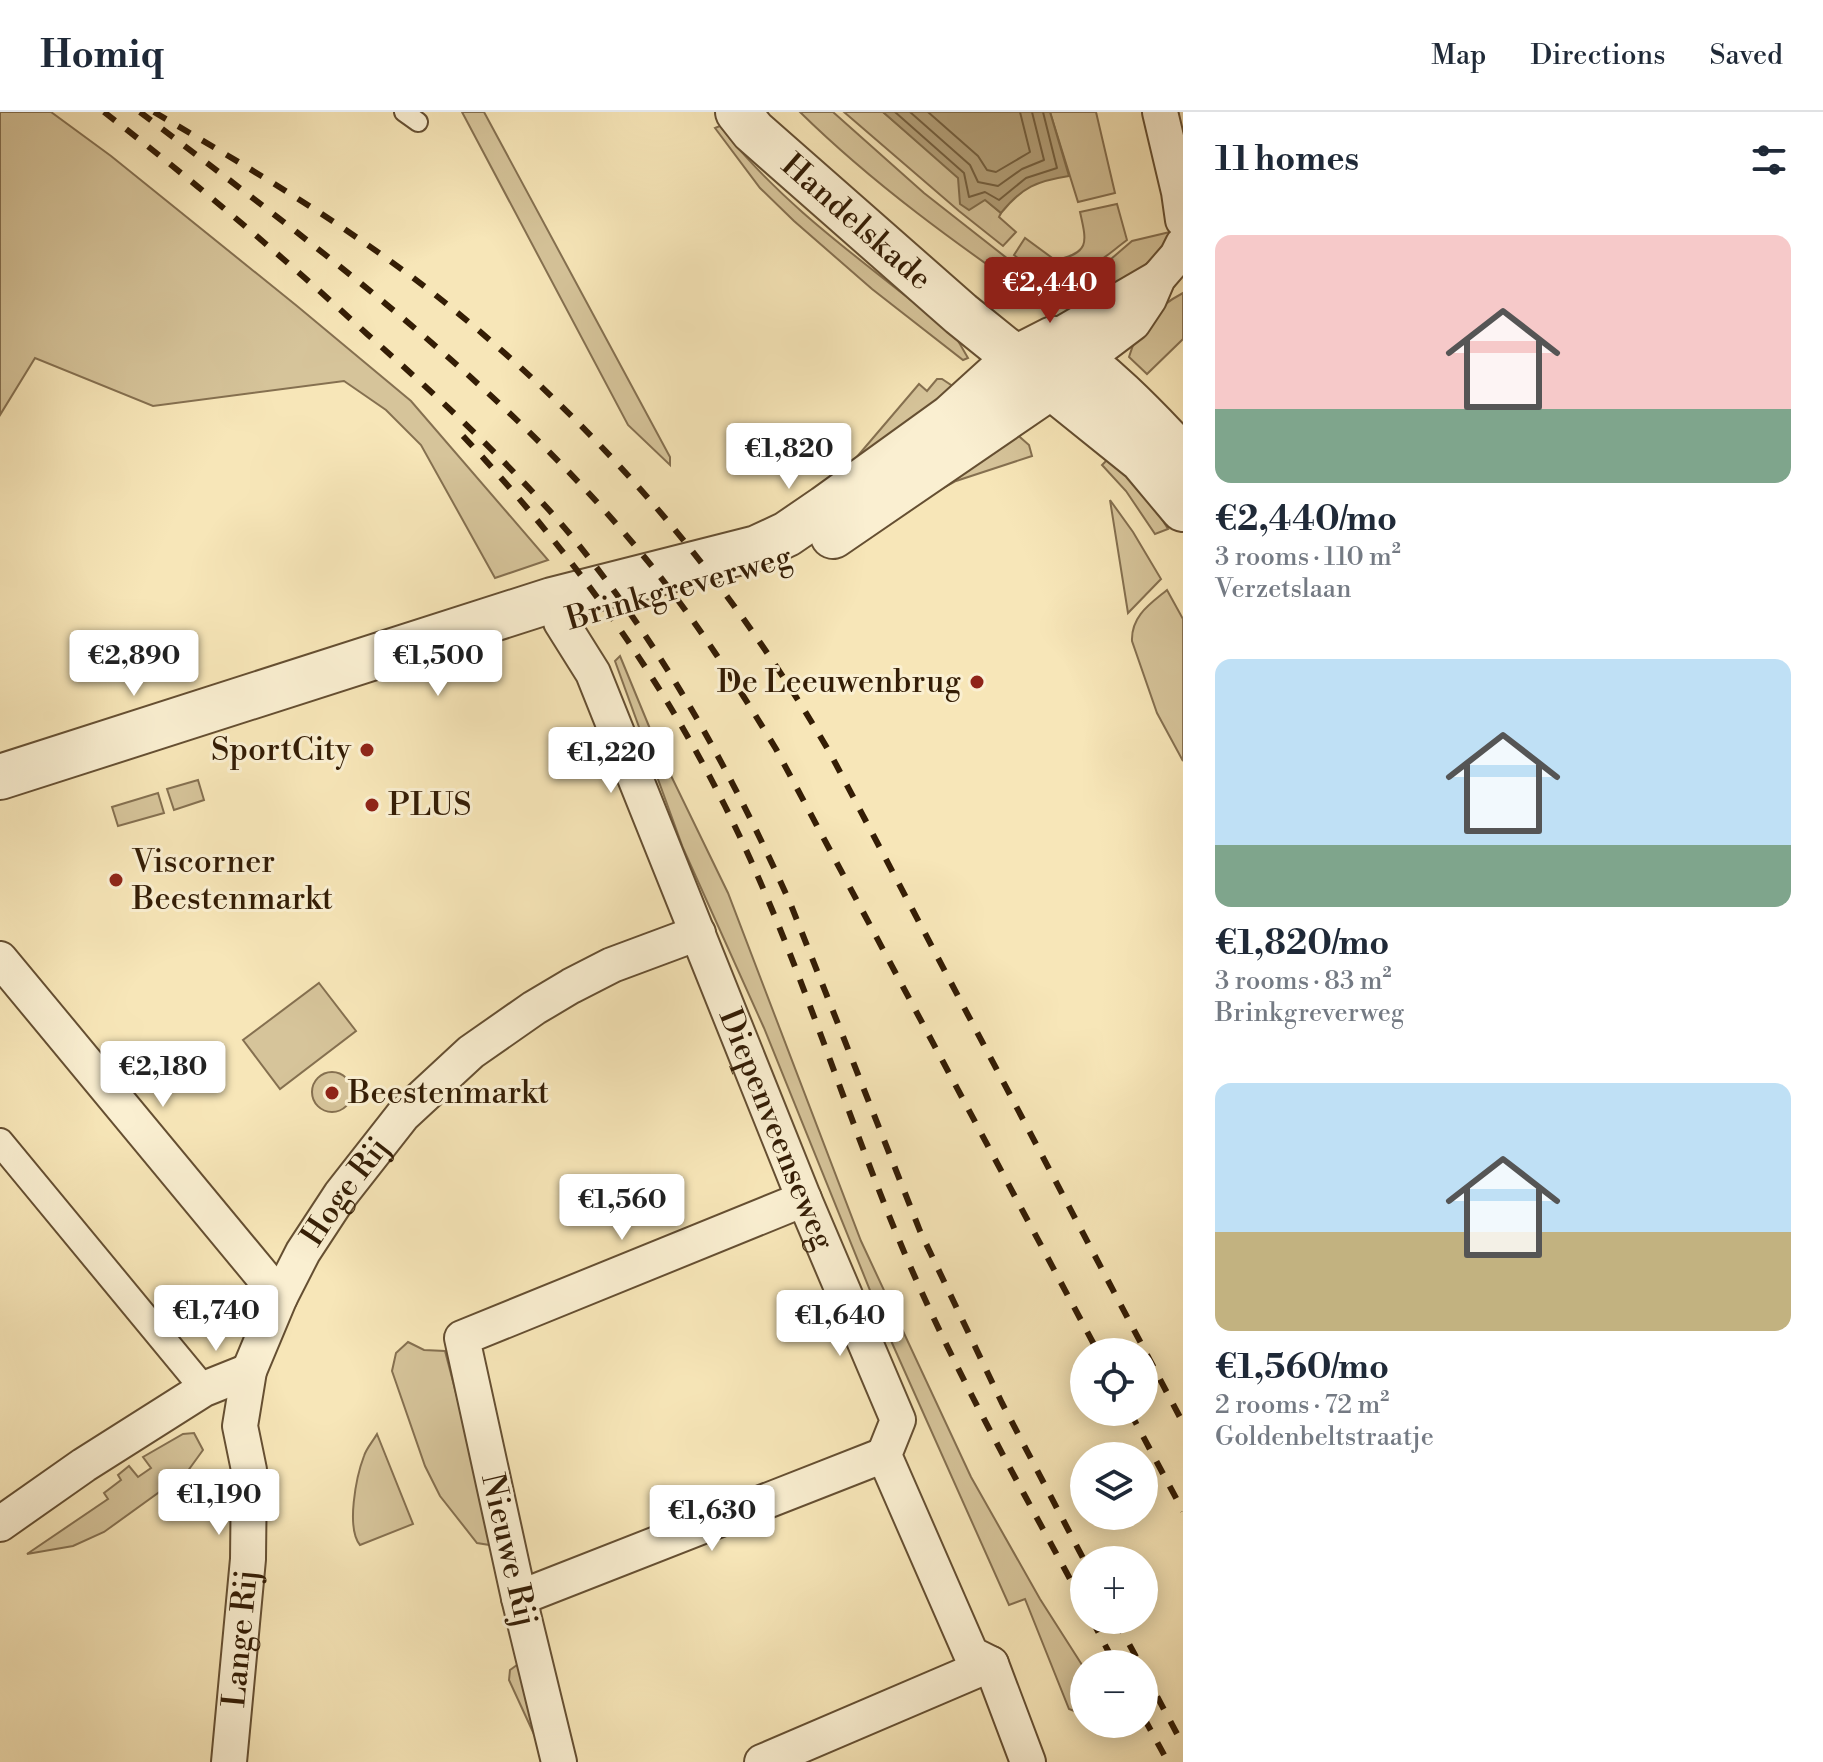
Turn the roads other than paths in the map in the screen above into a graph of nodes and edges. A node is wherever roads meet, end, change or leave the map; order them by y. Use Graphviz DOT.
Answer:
graph roads {
  1 [pos="738,112"];
  2 [pos="1160,112"];
  3 [pos="1183,220"];
  4 [pos="1175,260"];
  5 [pos="1051,361"];
  6 [pos="1183,457"];
  7 [pos="1183,509"];
  8 [pos="566,629"];
  9 [pos="0,777"];
  10 [pos="0,798"];
  11 [pos="698,933"];
  12 [pos="0,959"];
  13 [pos="0,1142"];
  14 [pos="804,1199"];
  15 [pos="280,1297"];
  16 [pos="249,1371"];
  17 [pos="204,1389"];
  18 [pos="884,1455"];
  19 [pos="0,1524"];
  20 [pos="519,1598"];
  21 [pos="991,1664"];
  22 [pos="229,1762"];
  23 [pos="559,1762"];
  24 [pos="762,1762"];
  25 [pos="1028,1762"];
  1 -- 5 [label="street, Handelskade"];
  2 -- 3 [label="street"];
  4 -- 5 [label="street"];
  5 -- 6 [label="street"];
  5 -- 7 [label="street"];
  5 -- 8 [label="street, Brinkgreverweg"];
  5 -- 9 [label="street, Brinkgreverweg"];
  8 -- 10 [label="street, Brinkgreverweg"];
  8 -- 11 [label="street, Diepenveenseweg"];
  11 -- 14 [label="street, Diepenveenseweg"];
  11 -- 15 [label="street, Hoge Rij"];
  12 -- 15 [label="street"];
  13 -- 17 [label="street"];
  14 -- 18 [label="street, Diepenveenseweg"];
  14 -- 20 [label="street, Nieuwe Rij"];
  15 -- 16 [label="street, Hoge Rij"];
  16 -- 17 [label="street"];
  16 -- 22 [label="street, Lange Rij"];
  17 -- 19 [label="street"];
  18 -- 20 [label="street"];
  18 -- 21 [label="street"];
  20 -- 23 [label="street, Nieuwe Rij"];
  21 -- 24 [label="street"];
  21 -- 25 [label="street"];
}
